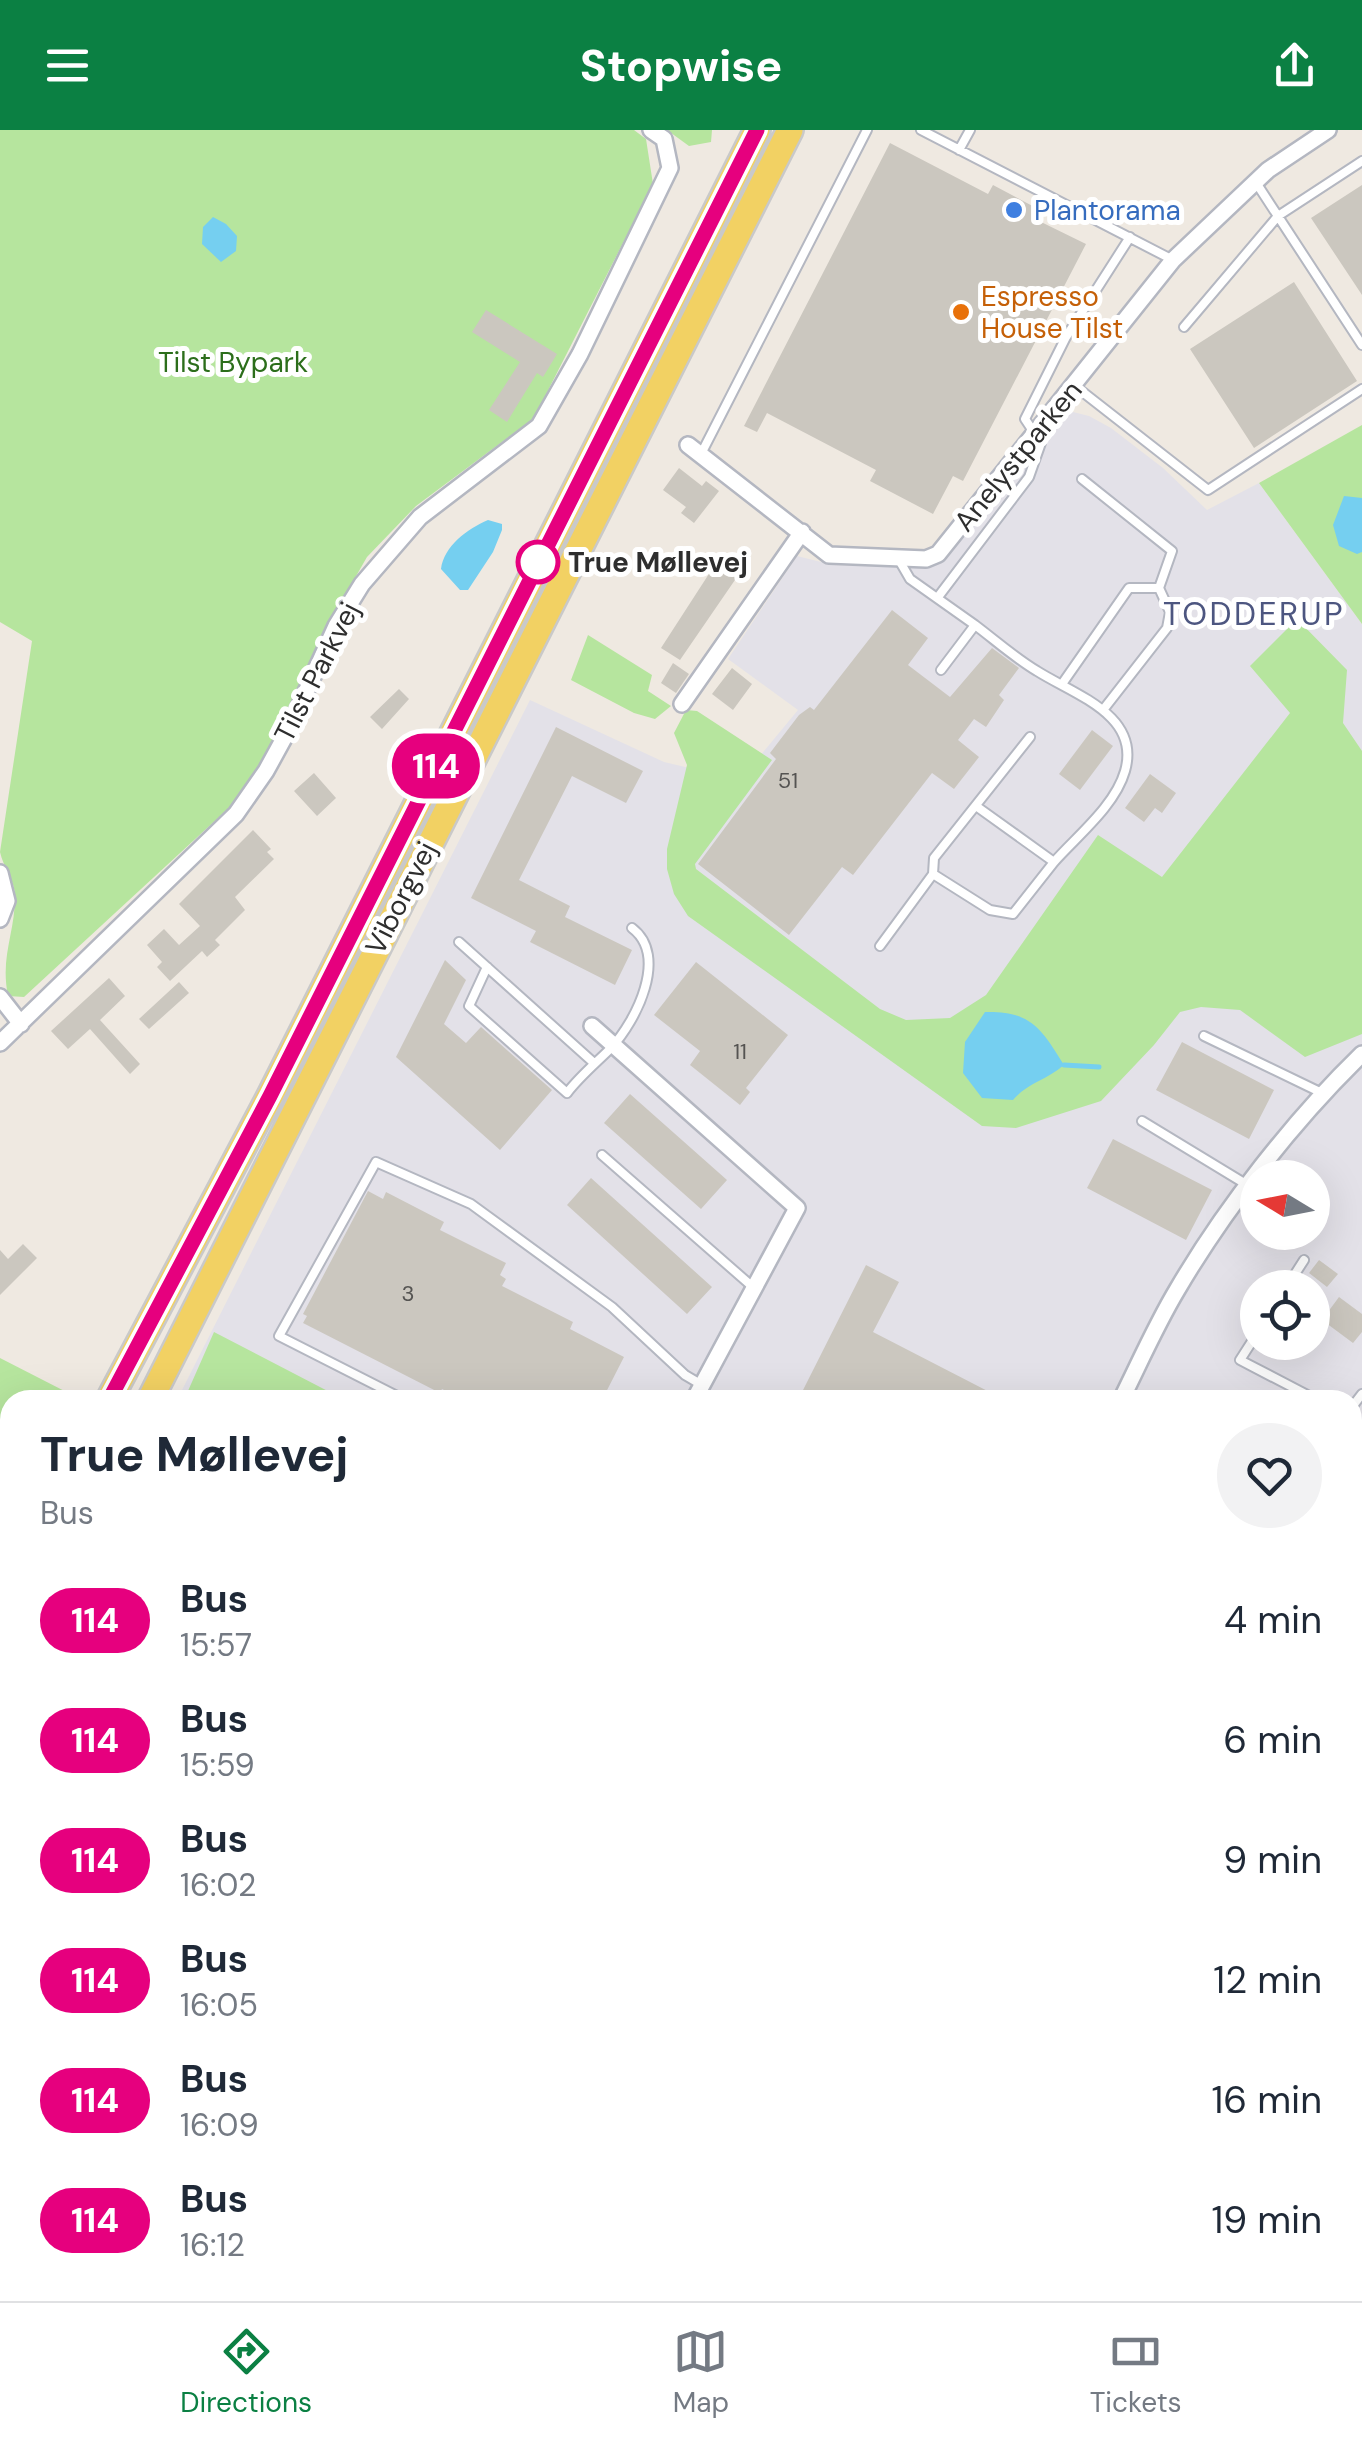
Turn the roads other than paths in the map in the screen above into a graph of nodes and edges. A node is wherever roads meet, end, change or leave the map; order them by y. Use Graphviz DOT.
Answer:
graph roads {
  1 [pos="651,130"];
  2 [pos="757,130"];
  3 [pos="790,130"];
  4 [pos="867,130"];
  5 [pos="921,130"];
  6 [pos="970,130"];
  7 [pos="1328,130"];
  8 [pos="960,150"];
  9 [pos="1362,161"];
  10 [pos="1255,182"];
  11 [pos="1278,216"];
  12 [pos="1130,238"];
  13 [pos="1173,260"];
  14 [pos="1184,327"];
  15 [pos="1362,345"];
  16 [pos="1075,386"];
  17 [pos="1362,389"];
  18 [pos="1035,434"];
  19 [pos="694,450"];
  20 [pos="1082,479"];
  21 [pos="802,532"];
  22 [pos="899,560"];
  23 [pos="1159,588"];
  24 [pos="938,597"];
  25 [pos="975,625"];
  26 [pos="942,670"];
  27 [pos="1062,684"];
  28 [pos="682,704"];
  29 [pos="1103,710"];
  30 [pos="1030,736"];
  31 [pos="976,806"];
  32 [pos="1054,862"];
  33 [pos="0,872"];
  34 [pos="933,874"];
  35 [pos="0,918"];
  36 [pos="632,928"];
  37 [pos="459,942"];
  38 [pos="880,946"];
  39 [pos="487,967"];
  40 [pos="0,996"];
  41 [pos="21,1024"];
  42 [pos="592,1026"];
  43 [pos="1204,1036"];
  44 [pos="0,1043"];
  45 [pos="614,1045"];
  46 [pos="1362,1054"];
  47 [pos="594,1063"];
  48 [pos="1322,1093"];
  49 [pos="1142,1121"];
  50 [pos="602,1155"];
  51 [pos="1269,1160"];
  52 [pos="1240,1181"];
  53 [pos="1240,1198"];
  54 [pos="1304,1260"];
  55 [pos="1298,1270"];
  56 [pos="754,1288"];
  57 [pos="1240,1360"];
  58 [pos="702,1385"];
  59 [pos="114,1390"];
  60 [pos="155,1390"];
  61 [pos="385,1390"];
  62 [pos="699,1390"];
  63 [pos="1126,1390"];
  64 [pos="1298,1390"];
  1 -- 41 [label="street, Tilst Parkvej"];
  2 -- 59 [label="main road, Viborgvej"];
  3 -- 60 [label="main road, Viborgvej"];
  4 -- 19 [label="lane"];
  5 -- 8 [label="lane"];
  6 -- 8 [label="lane"];
  7 -- 10 [label="street, Anelystparken"];
  8 -- 12 [label="lane"];
  9 -- 11 [label="lane"];
  10 -- 11 [label="lane"];
  10 -- 13 [label="street, Anelystparken"];
  11 -- 14 [label="lane"];
  11 -- 15 [label="lane"];
  12 -- 13 [label="lane"];
  12 -- 18 [label="lane"];
  13 -- 16 [label="street, Anelystparken"];
  16 -- 17 [label="lane"];
  16 -- 18 [label="street, Anelystparken"];
  18 -- 22 [label="street, Anelystparken"];
  18 -- 24 [label="lane"];
  19 -- 21 [label="street, Anelystparken"];
  20 -- 23 [label="lane"];
  21 -- 22 [label="street, Anelystparken"];
  21 -- 28 [label="street"];
  22 -- 24 [label="lane"];
  23 -- 27 [label="lane"];
  23 -- 29 [label="lane"];
  24 -- 25 [label="lane"];
  25 -- 26 [label="lane"];
  25 -- 27 [label="lane"];
  27 -- 29 [label="lane"];
  29 -- 32 [label="lane"];
  30 -- 31 [label="lane"];
  31 -- 32 [label="lane"];
  31 -- 34 [label="lane"];
  32 -- 34 [label="lane"];
  33 -- 35 [label="street"];
  34 -- 38 [label="lane"];
  36 -- 45 [label="lane"];
  37 -- 39 [label="lane"];
  39 -- 47 [label="lane"];
  39 -- 47 [label="lane"];
  40 -- 41 [label="street"];
  41 -- 44 [label="street, Tilst Parkvej"];
  42 -- 45 [label="street"];
  43 -- 48 [label="lane"];
  45 -- 47 [label="lane"];
  45 -- 56 [label="street"];
  46 -- 48 [label="street"];
  48 -- 51 [label="street"];
  49 -- 52 [label="lane"];
  50 -- 56 [label="lane"];
  53 -- 63 [label="street"];
  54 -- 55 [label="lane"];
  56 -- 58 [label="street"];
  57 -- 64 [label="lane"];
  58 -- 61 [label="lane"];
  58 -- 62 [label="street"];
}
